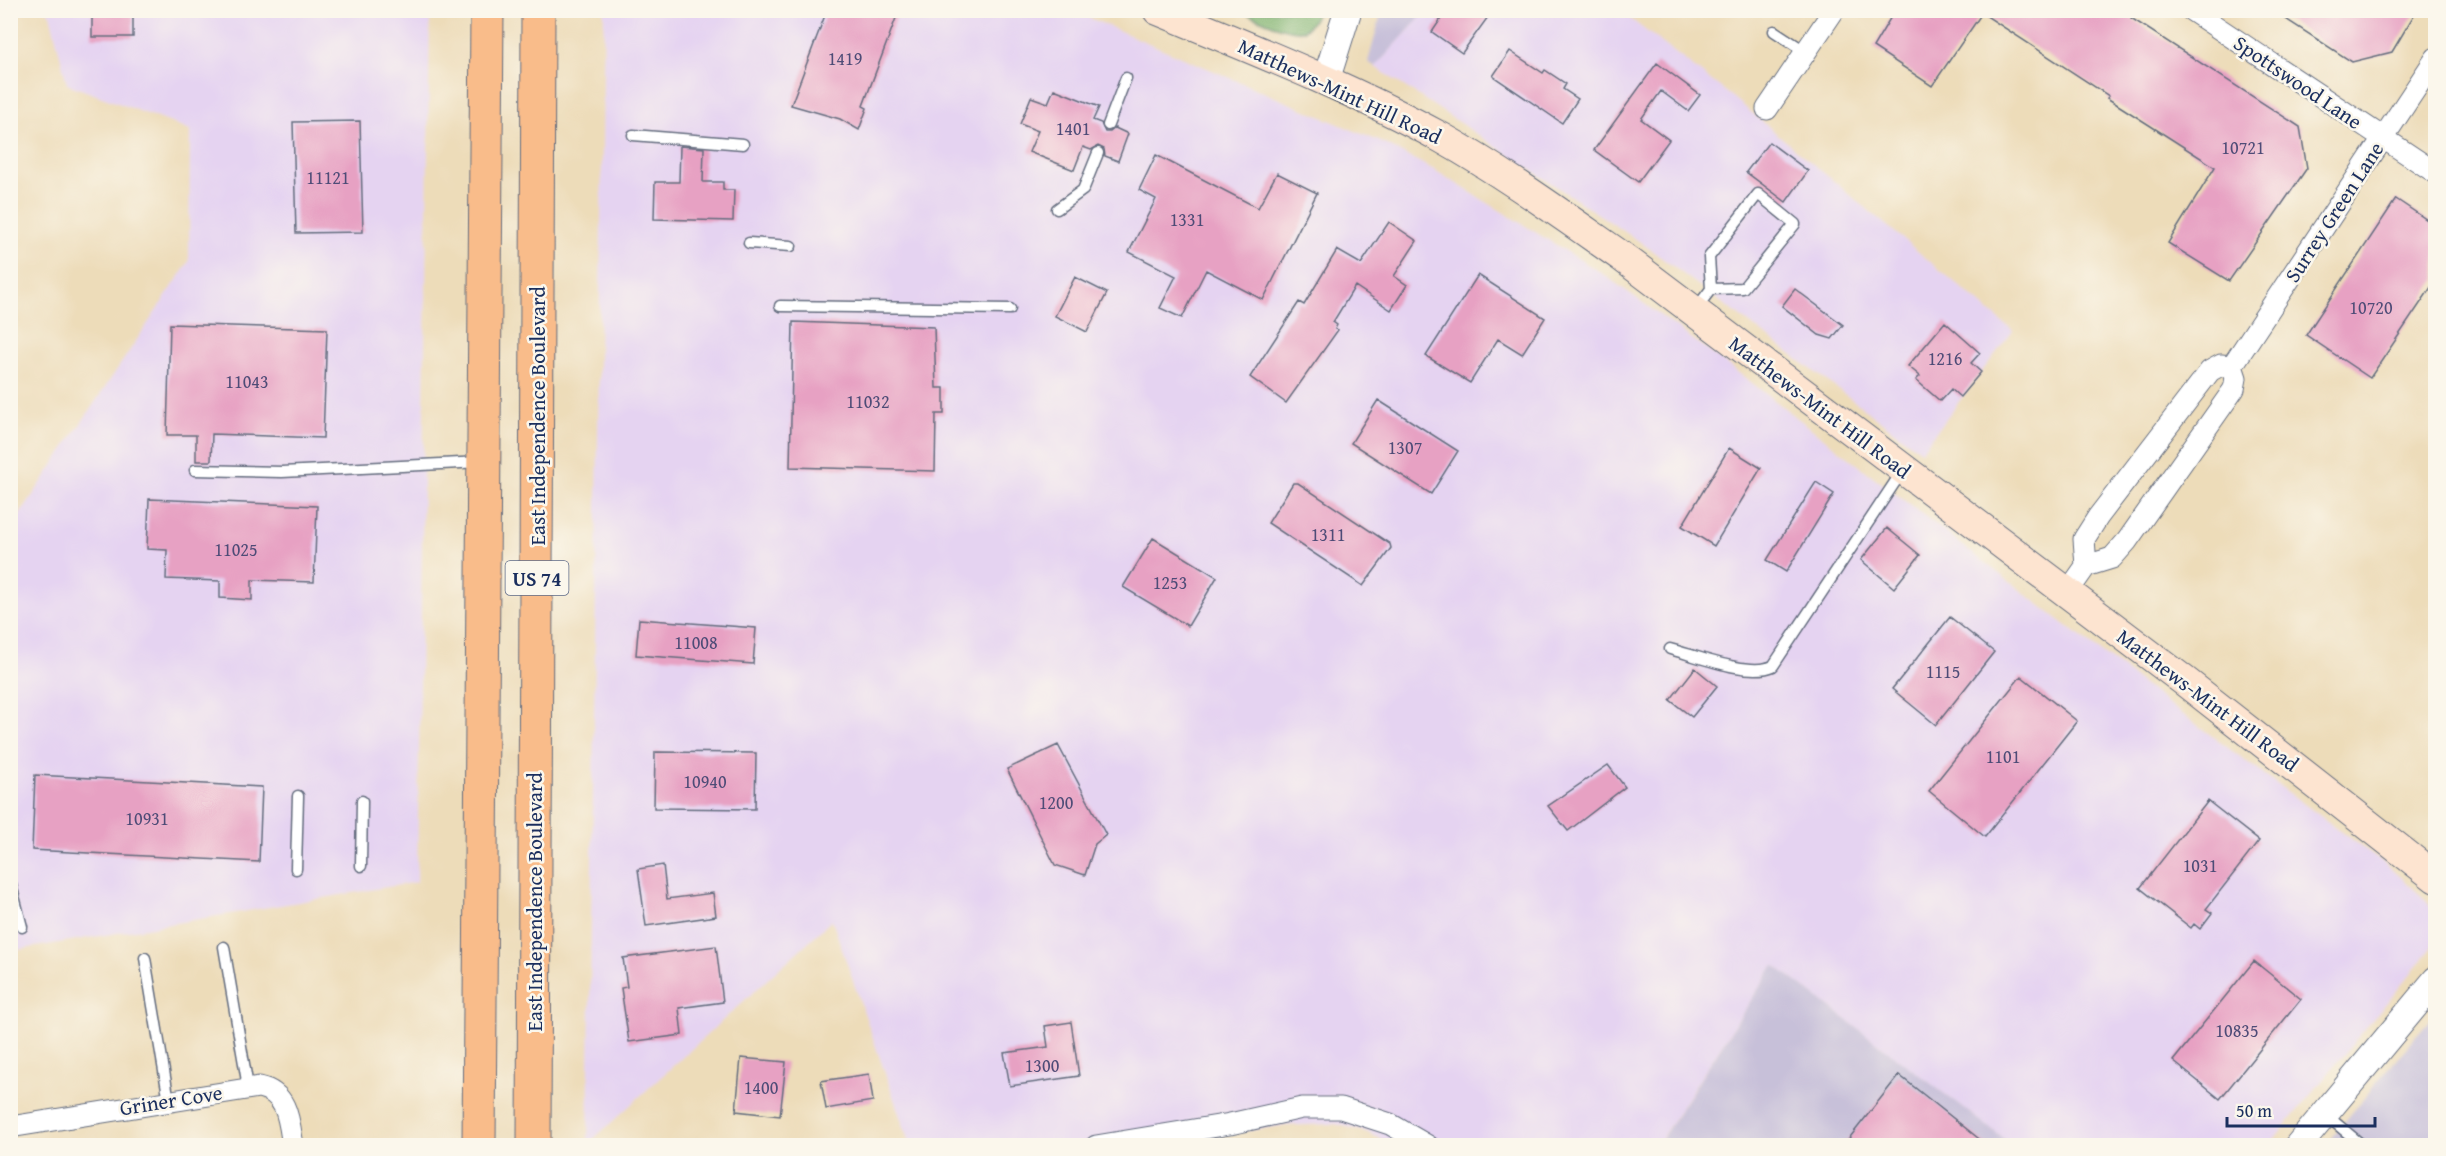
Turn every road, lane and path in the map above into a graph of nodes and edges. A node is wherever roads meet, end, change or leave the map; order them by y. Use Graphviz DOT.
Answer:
graph roads {
  1 [pos="487,10"];
  2 [pos="538,10"];
  3 [pos="1158,10"];
  4 [pos="1348,10"];
  5 [pos="1834,10"];
  6 [pos="2191,10"];
  7 [pos="1774,31"];
  8 [pos="1806,52"];
  9 [pos="2436,57"];
  10 [pos="1126,78"];
  11 [pos="1326,80"];
  12 [pos="1767,109"];
  13 [pos="1107,125"];
  14 [pos="633,135"];
  15 [pos="2382,138"];
  16 [pos="743,144"];
  17 [pos="1098,153"];
  18 [pos="2436,173"];
  19 [pos="1058,209"];
  20 [pos="749,243"];
  21 [pos="791,246"];
  22 [pos="1703,301"];
  23 [pos="780,306"];
  24 [pos="1010,309"];
  25 [pos="2232,366"];
  26 [pos="484,462"];
  27 [pos="195,470"];
  28 [pos="1903,470"];
  29 [pos="2086,566"];
  30 [pos="2067,593"];
  31 [pos="1670,649"];
  32 [pos="298,796"];
  33 [pos="362,801"];
  34 [pos="361,866"];
  35 [pos="296,870"];
  36 [pos="2436,878"];
  37 [pos="10,881"];
  38 [pos="22,927"];
  39 [pos="224,947"];
  40 [pos="145,958"];
  41 [pos="2436,980"];
  42 [pos="248,1087"];
  43 [pos="480,1088"];
  44 [pos="169,1101"];
  45 [pos="2325,1105"];
  46 [pos="10,1127"];
  47 [pos="1138,1142"];
  48 [pos="292,1146"];
  49 [pos="474,1146"];
  50 [pos="479,1146"];
  51 [pos="534,1146"];
  52 [pos="1096,1146"];
  53 [pos="1428,1146"];
  54 [pos="2298,1146"];
  55 [pos="2363,1146"];
  1 -- 26 [label="highway, US 74"];
  2 -- 51 [label="highway, East Independence Boulevard / US 74"];
  3 -- 11 [label="main road, Matthews-Mint Hill Road"];
  4 -- 11 [label="street"];
  5 -- 8 [label="street"];
  6 -- 15 [label="street, Spottswood Lane"];
  7 -- 8 [label="lane"];
  8 -- 12 [label="street"];
  9 -- 15 [label="street, Surrey Green Lane"];
  10 -- 13 [label="lane"];
  11 -- 22 [label="main road, Matthews-Mint Hill Road"];
  14 -- 16 [label="lane"];
  15 -- 18 [label="street, Spottswood Lane"];
  15 -- 25 [label="street, Surrey Green Lane"];
  17 -- 19 [label="lane"];
  20 -- 21 [label="lane"];
  22 -- 22 [label="lane"];
  22 -- 28 [label="main road, Matthews-Mint Hill Road"];
  23 -- 24 [label="lane"];
  25 -- 29 [label="street"];
  25 -- 29 [label="street"];
  26 -- 27 [label="lane"];
  26 -- 43 [label="highway, US 74"];
  28 -- 30 [label="main road, Matthews-Mint Hill Road"];
  28 -- 31 [label="lane"];
  29 -- 30 [label="street"];
  30 -- 36 [label="main road, Matthews-Mint Hill Road"];
  32 -- 35 [label="lane"];
  33 -- 34 [label="lane"];
  37 -- 38 [label="lane"];
  39 -- 42 [label="lane"];
  40 -- 44 [label="lane"];
  41 -- 45 [label="street"];
  42 -- 44 [label="street, Griner Cove"];
  42 -- 48 [label="street, Griner Cove"];
  43 -- 49 [label="highway"];
  43 -- 50 [label="highway, US 74"];
  44 -- 46 [label="street, Griner Cove"];
  45 -- 54 [label="street"];
  45 -- 55 [label="lane"];
  47 -- 52 [label="street"];
  47 -- 53 [label="street"];
}
